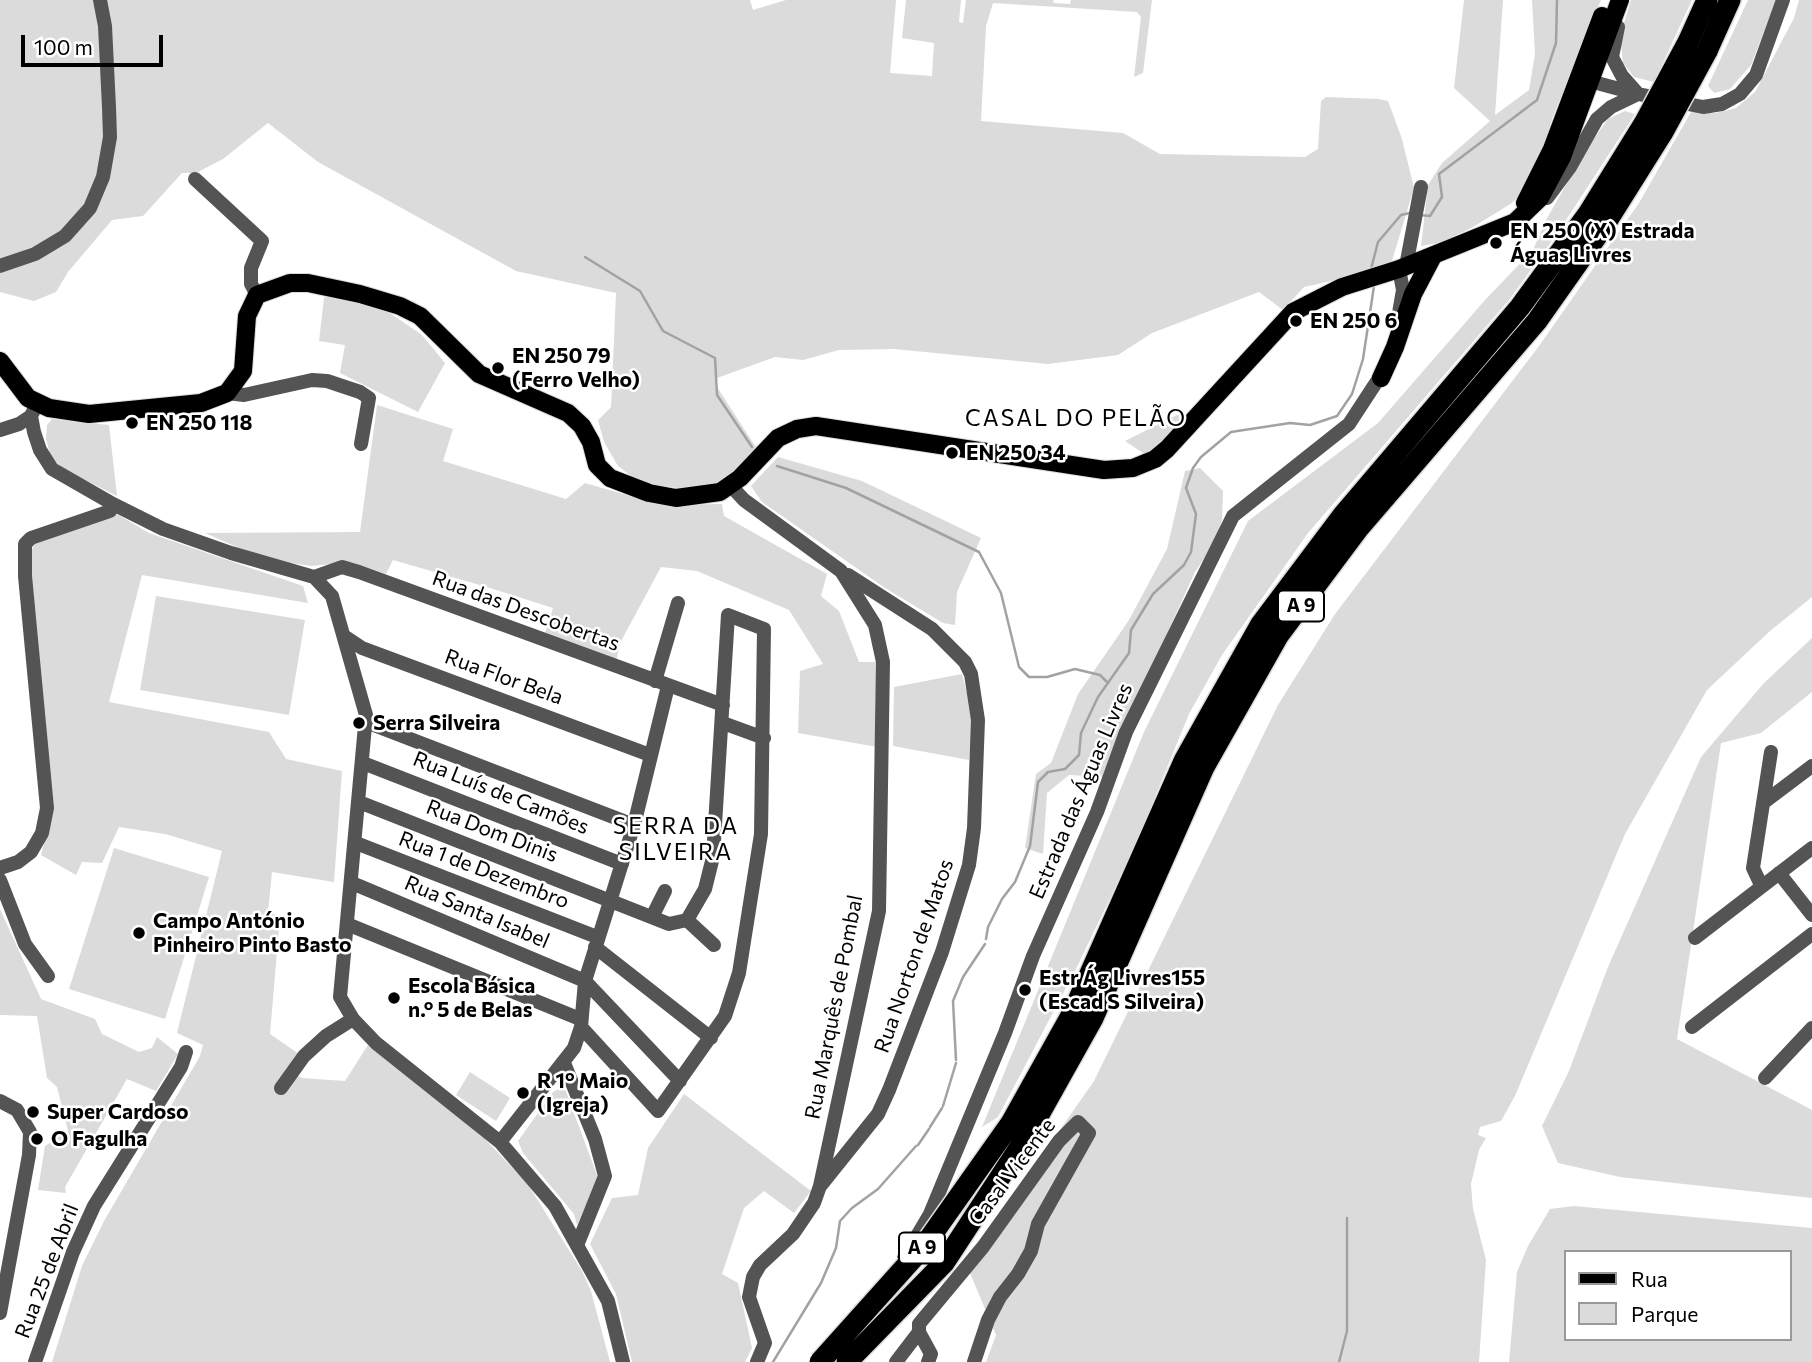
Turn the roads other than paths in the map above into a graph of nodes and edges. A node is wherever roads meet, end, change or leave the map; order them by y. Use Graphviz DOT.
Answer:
graph roads {
  1 [pos="100,0"];
  2 [pos="1608,0"];
  3 [pos="1620,0"];
  4 [pos="1627,0"];
  5 [pos="1707,0"];
  6 [pos="1730,0"];
  7 [pos="1783,0"];
  8 [pos="1697,47"];
  9 [pos="1584,79"];
  10 [pos="1638,94"];
  11 [pos="195,179"];
  12 [pos="1421,187"];
  13 [pos="1516,222"];
  14 [pos="1433,256"];
  15 [pos="0,266"];
  16 [pos="1400,268"];
  17 [pos="1418,284"];
  18 [pos="257,295"];
  19 [pos="0,361"];
  20 [pos="1381,378"];
  21 [pos="227,393"];
  22 [pos="34,410"];
  23 [pos="0,430"];
  24 [pos="361,444"];
  25 [pos="731,486"];
  26 [pos="113,504"];
  27 [pos="841,571"];
  28 [pos="314,577"];
  29 [pos="678,603"];
  30 [pos="344,636"];
  31 [pos="662,684"];
  32 [pos="723,705"];
  33 [pos="366,722"];
  34 [pos="723,723"];
  35 [pos="764,738"];
  36 [pos="1771,752"];
  37 [pos="650,755"];
  38 [pos="363,762"];
  39 [pos="1812,766"];
  40 [pos="359,802"];
  41 [pos="1763,803"];
  42 [pos="634,825"];
  43 [pos="356,843"];
  44 [pos="1812,848"];
  45 [pos="622,864"];
  46 [pos="0,868"];
  47 [pos="1779,873"];
  48 [pos="0,880"];
  49 [pos="352,883"];
  50 [pos="1761,885"];
  51 [pos="665,891"];
  52 [pos="611,899"];
  53 [pos="1812,915"];
  54 [pos="652,917"];
  55 [pos="687,920"];
  56 [pos="347,924"];
  57 [pos="1812,934"];
  58 [pos="1695,938"];
  59 [pos="596,942"];
  60 [pos="714,945"];
  61 [pos="48,976"];
  62 [pos="585,981"];
  63 [pos="352,1019"];
  64 [pos="581,1023"];
  65 [pos="1692,1027"];
  66 [pos="1812,1028"];
  67 [pos="711,1038"];
  68 [pos="186,1052"];
  69 [pos="564,1063"];
  70 [pos="1765,1078"];
  71 [pos="680,1082"];
  72 [pos="281,1088"];
  73 [pos="0,1101"];
  74 [pos="1019,1130"];
  75 [pos="500,1142"];
  76 [pos="820,1186"];
  77 [pos="578,1243"];
  78 [pos="901,1263"];
  79 [pos="0,1313"];
  80 [pos="919,1332"];
  81 [pos="35,1362"];
  82 [pos="623,1362"];
  83 [pos="757,1362"];
  84 [pos="820,1362"];
  85 [pos="828,1362"];
  86 [pos="848,1362"];
  87 [pos="861,1362"];
  88 [pos="896,1362"];
  89 [pos="928,1362"];
  90 [pos="974,1362"];
  1 -- 15 [label="street"];
  2 -- 9 [label="main road"];
  3 -- 9 [label="main road"];
  4 -- 10 [label="street"];
  5 -- 8 [label="highway, A 9"];
  6 -- 8 [label="highway, A 9"];
  7 -- 10 [label="street"];
  8 -- 74 [label="highway, A 9, bridge"];
  9 -- 10 [label="street"];
  9 -- 13 [label="main road"];
  10 -- 13 [label="street"];
  11 -- 18 [label="street"];
  12 -- 16 [label="street, Estrada das Águas Livres"];
  13 -- 14 [label="main road"];
  14 -- 16 [label="main road"];
  14 -- 17 [label="main road"];
  16 -- 17 [label="main road"];
  16 -- 20 [label="street, Estrada das Águas Livres"];
  16 -- 25 [label="main road"];
  17 -- 20 [label="main road"];
  18 -- 21 [label="main road"];
  18 -- 25 [label="main road"];
  19 -- 22 [label="main road"];
  20 -- 78 [label="street, Estrada das Águas Livres"];
  21 -- 22 [label="main road"];
  21 -- 24 [label="street"];
  22 -- 23 [label="street"];
  22 -- 26 [label="street"];
  25 -- 27 [label="street, Rua Marquês de Pombal"];
  26 -- 28 [label="street"];
  26 -- 46 [label="street"];
  27 -- 76 [label="street, Rua Marquês de Pombal"];
  27 -- 76 [label="street, Rua Norton de Matos"];
  28 -- 30 [label="street"];
  28 -- 31 [label="street, Rua das Descobertas"];
  29 -- 31 [label="street"];
  30 -- 33 [label="street"];
  30 -- 37 [label="street, Rua Flor Bela"];
  31 -- 32 [label="street, Rua das Descobertas"];
  31 -- 37 [label="street"];
  32 -- 34 [label="street"];
  32 -- 35 [label="street"];
  33 -- 38 [label="street"];
  33 -- 42 [label="street"];
  34 -- 35 [label="street"];
  34 -- 55 [label="street"];
  35 -- 67 [label="street"];
  36 -- 41 [label="street"];
  37 -- 42 [label="street"];
  38 -- 40 [label="street"];
  38 -- 45 [label="street, Rua Luís de Camões"];
  39 -- 41 [label="street"];
  40 -- 43 [label="street"];
  40 -- 52 [label="street, Rua Dom Dinis"];
  41 -- 50 [label="street"];
  42 -- 45 [label="street"];
  43 -- 49 [label="street"];
  43 -- 59 [label="street, Rua 1 de Dezembro"];
  44 -- 47 [label="street"];
  45 -- 52 [label="street"];
  47 -- 50 [label="street"];
  47 -- 53 [label="street"];
  48 -- 61 [label="street"];
  49 -- 56 [label="street"];
  49 -- 62 [label="street, Rua Santa Isabel"];
  50 -- 58 [label="street"];
  51 -- 54 [label="street"];
  52 -- 54 [label="street, Rua Dom Dinis"];
  52 -- 59 [label="street"];
  54 -- 55 [label="street, Rua Dom Dinis"];
  55 -- 60 [label="street"];
  56 -- 63 [label="street"];
  56 -- 64 [label="street"];
  57 -- 65 [label="street"];
  59 -- 62 [label="street"];
  59 -- 67 [label="street, Rua 1 de Dezembro"];
  62 -- 64 [label="street"];
  62 -- 71 [label="street"];
  63 -- 72 [label="street"];
  63 -- 75 [label="street"];
  64 -- 69 [label="street"];
  64 -- 71 [label="street"];
  66 -- 70 [label="street"];
  67 -- 71 [label="street"];
  68 -- 81 [label="street, Rua 25 de Abril"];
  69 -- 75 [label="street"];
  69 -- 77 [label="street"];
  73 -- 79 [label="street"];
  74 -- 84 [label="highway, A 9, bridge"];
  74 -- 86 [label="highway, A 9, bridge"];
  75 -- 77 [label="street"];
  76 -- 83 [label="street, Rua Marquês de Pombal"];
  77 -- 82 [label="street"];
  78 -- 85 [label="street, Estrada das Águas Livres"];
  78 -- 87 [label="street"];
  80 -- 88 [label="street, Casal Vicente"];
  80 -- 89 [label="street"];
  80 -- 90 [label="street, Casal Vicente"];
}
